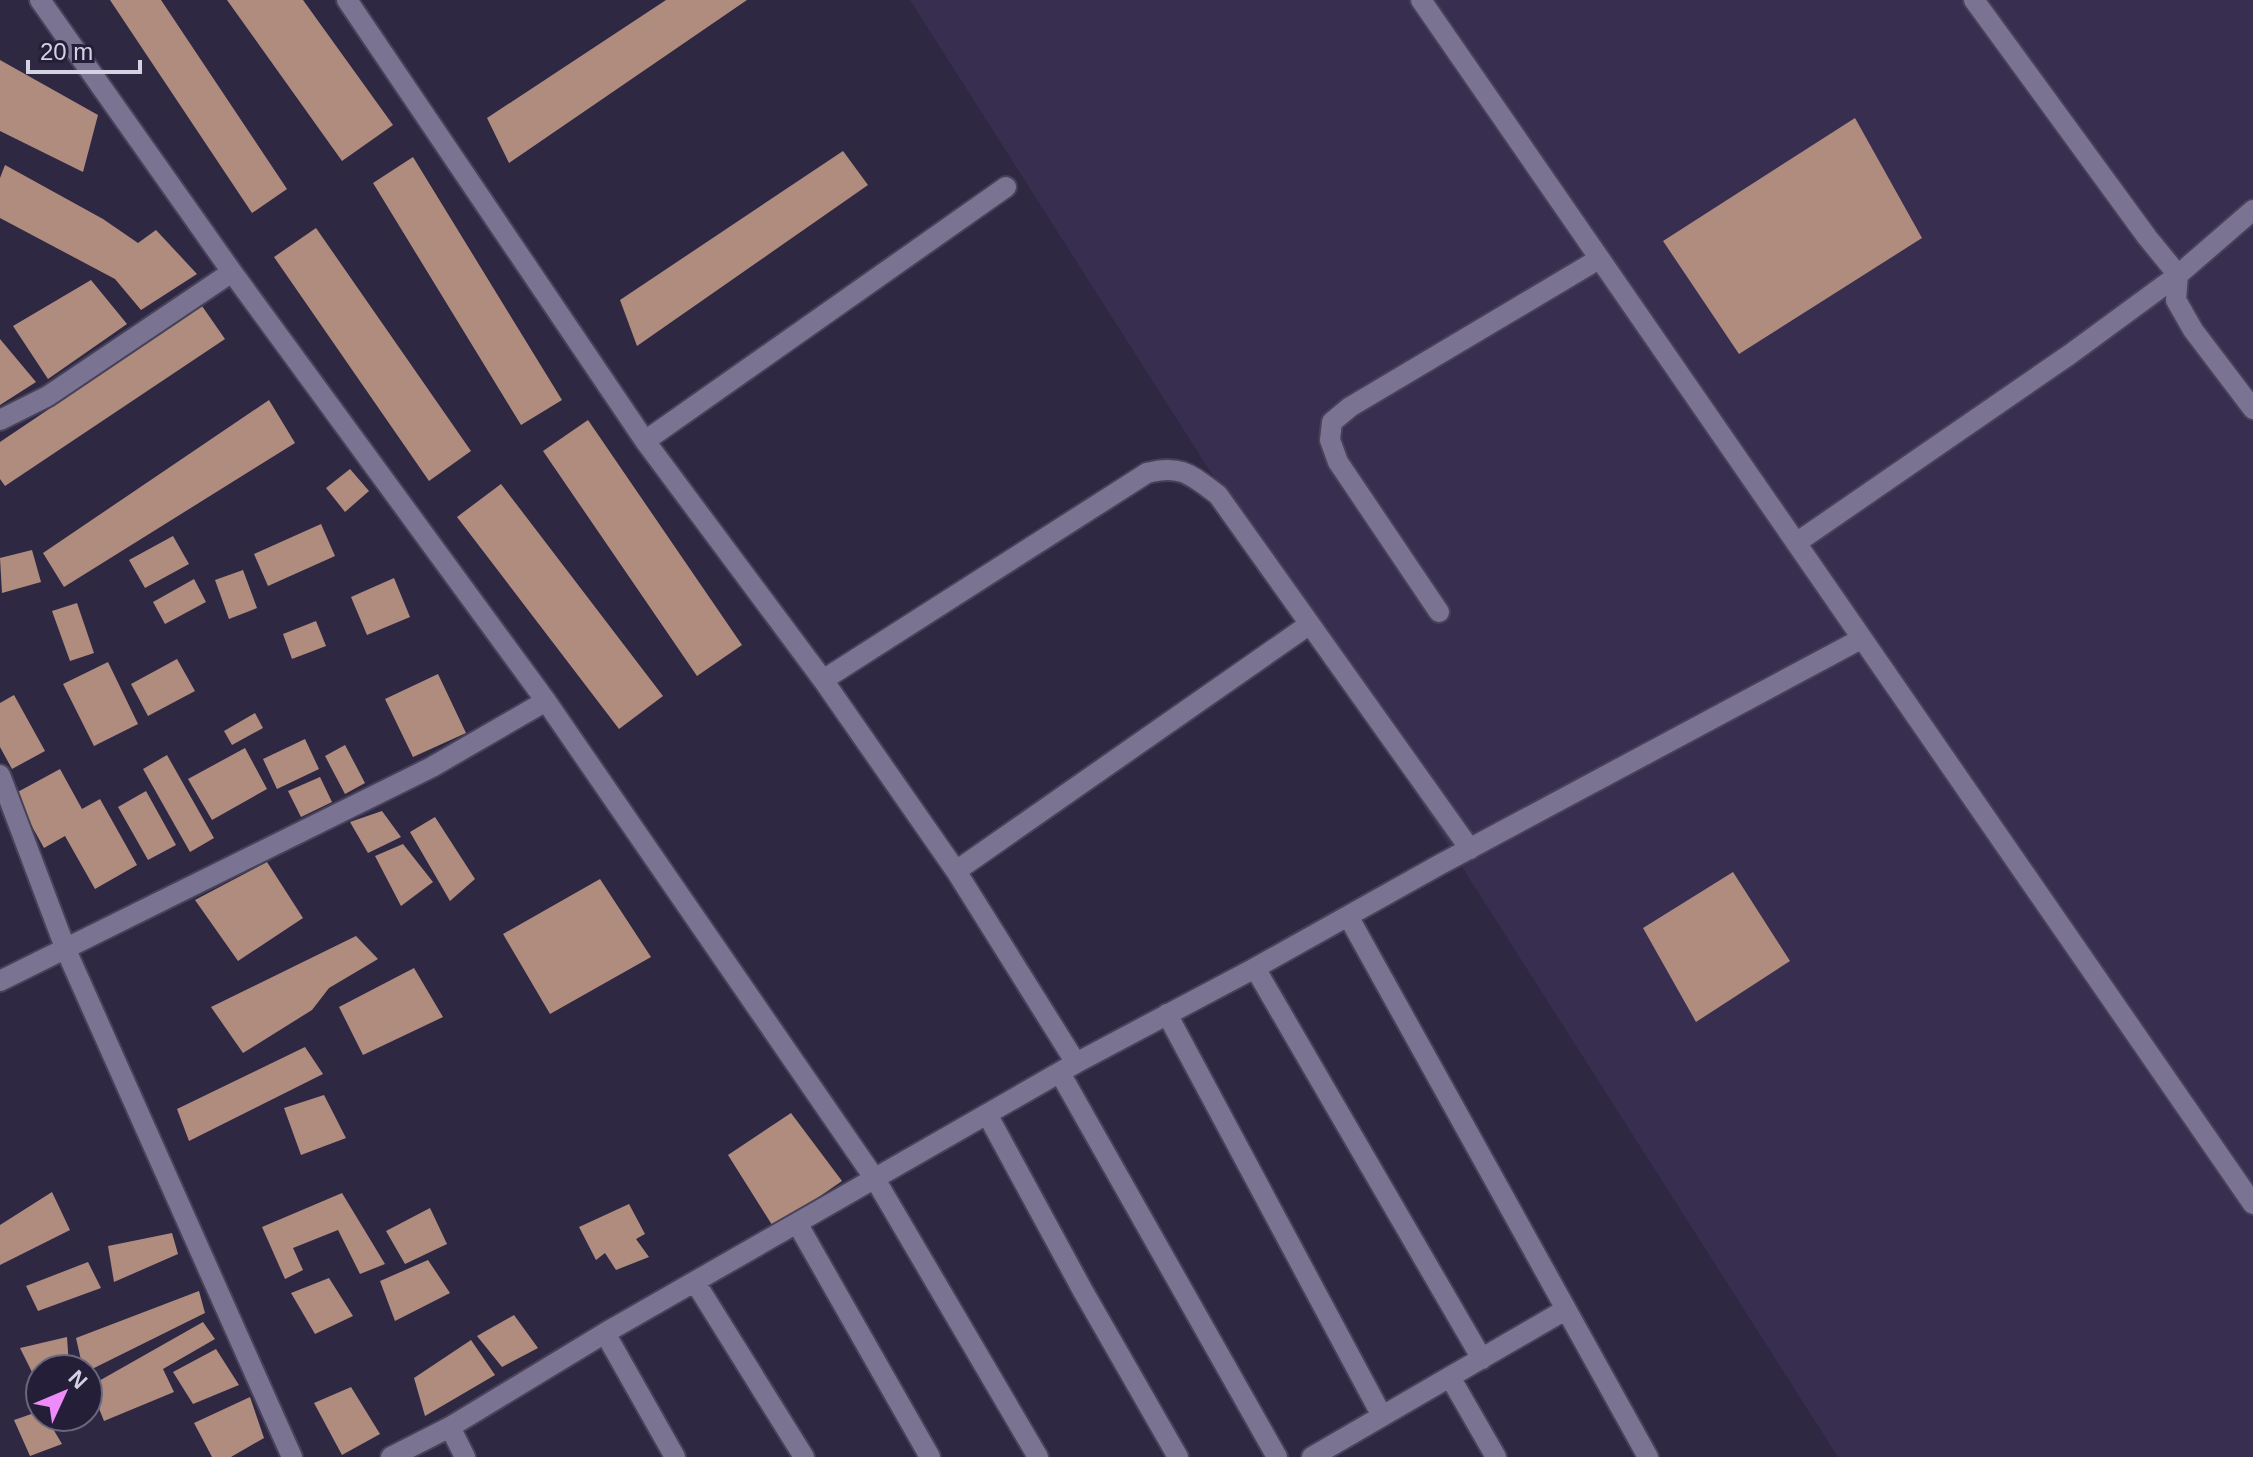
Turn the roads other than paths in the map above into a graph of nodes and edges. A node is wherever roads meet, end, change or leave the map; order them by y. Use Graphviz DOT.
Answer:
graph roads {
  1 [pos="40,0"];
  2 [pos="347,0"];
  3 [pos="1421,0"];
  4 [pos="1974,0"];
  5 [pos="1006,187"];
  6 [pos="2253,210"];
  7 [pos="1599,259"];
  8 [pos="232,272"];
  9 [pos="2178,275"];
  10 [pos="2253,409"];
  11 [pos="0,420"];
  12 [pos="645,441"];
  13 [pos="1796,543"];
  14 [pos="1439,612"];
  15 [pos="1310,624"];
  16 [pos="1861,639"];
  17 [pos="823,680"];
  18 [pos="546,701"];
  19 [pos="0,775"];
  20 [pos="1470,849"];
  21 [pos="956,871"];
  22 [pos="1348,916"];
  23 [pos="66,950"];
  24 [pos="1255,968"];
  25 [pos="0,981"];
  26 [pos="1167,1014"];
  27 [pos="1068,1068"];
  28 [pos="987,1114"];
  29 [pos="875,1179"];
  30 [pos="2253,1204"];
  31 [pos="797,1223"];
  32 [pos="695,1282"];
  33 [pos="1565,1310"];
  34 [pos="605,1333"];
  35 [pos="1482,1359"];
  36 [pos="1450,1377"];
  37 [pos="1382,1416"];
  38 [pos="450,1427"];
  39 [pos="1343,1449"];
  40 [pos="292,1457"];
  41 [pos="391,1457"];
  42 [pos="465,1457"];
  43 [pos="675,1457"];
  44 [pos="804,1457"];
  45 [pos="930,1457"];
  46 [pos="1038,1457"];
  47 [pos="1178,1457"];
  48 [pos="1277,1457"];
  49 [pos="1312,1457"];
  50 [pos="1496,1457"];
  51 [pos="1648,1457"];
  1 -- 8 [label="street"];
  2 -- 12 [label="street"];
  3 -- 7 [label="street"];
  4 -- 9 [label="street"];
  5 -- 12 [label="street"];
  6 -- 9 [label="street"];
  7 -- 13 [label="street"];
  7 -- 14 [label="street"];
  8 -- 11 [label="street"];
  8 -- 18 [label="street"];
  9 -- 10 [label="street"];
  9 -- 13 [label="street"];
  12 -- 17 [label="street"];
  13 -- 16 [label="street"];
  15 -- 17 [label="street"];
  15 -- 20 [label="street"];
  15 -- 21 [label="street"];
  16 -- 20 [label="street"];
  16 -- 30 [label="street"];
  17 -- 21 [label="street"];
  18 -- 23 [label="street"];
  18 -- 29 [label="street"];
  19 -- 23 [label="street"];
  20 -- 22 [label="street"];
  21 -- 27 [label="street"];
  22 -- 24 [label="street"];
  22 -- 33 [label="street"];
  23 -- 25 [label="street"];
  23 -- 40 [label="street"];
  24 -- 26 [label="street"];
  24 -- 35 [label="street"];
  26 -- 27 [label="street"];
  26 -- 37 [label="street"];
  27 -- 28 [label="street"];
  27 -- 48 [label="street"];
  28 -- 29 [label="street"];
  28 -- 47 [label="street"];
  29 -- 31 [label="street"];
  29 -- 46 [label="street"];
  31 -- 32 [label="street"];
  31 -- 45 [label="street"];
  32 -- 34 [label="street"];
  32 -- 44 [label="street"];
  33 -- 35 [label="street"];
  33 -- 51 [label="street"];
  34 -- 38 [label="street"];
  34 -- 43 [label="street"];
  35 -- 36 [label="street"];
  36 -- 37 [label="street"];
  36 -- 50 [label="street"];
  37 -- 39 [label="street"];
  38 -- 41 [label="street"];
  38 -- 42 [label="street"];
  39 -- 49 [label="street"];
}
